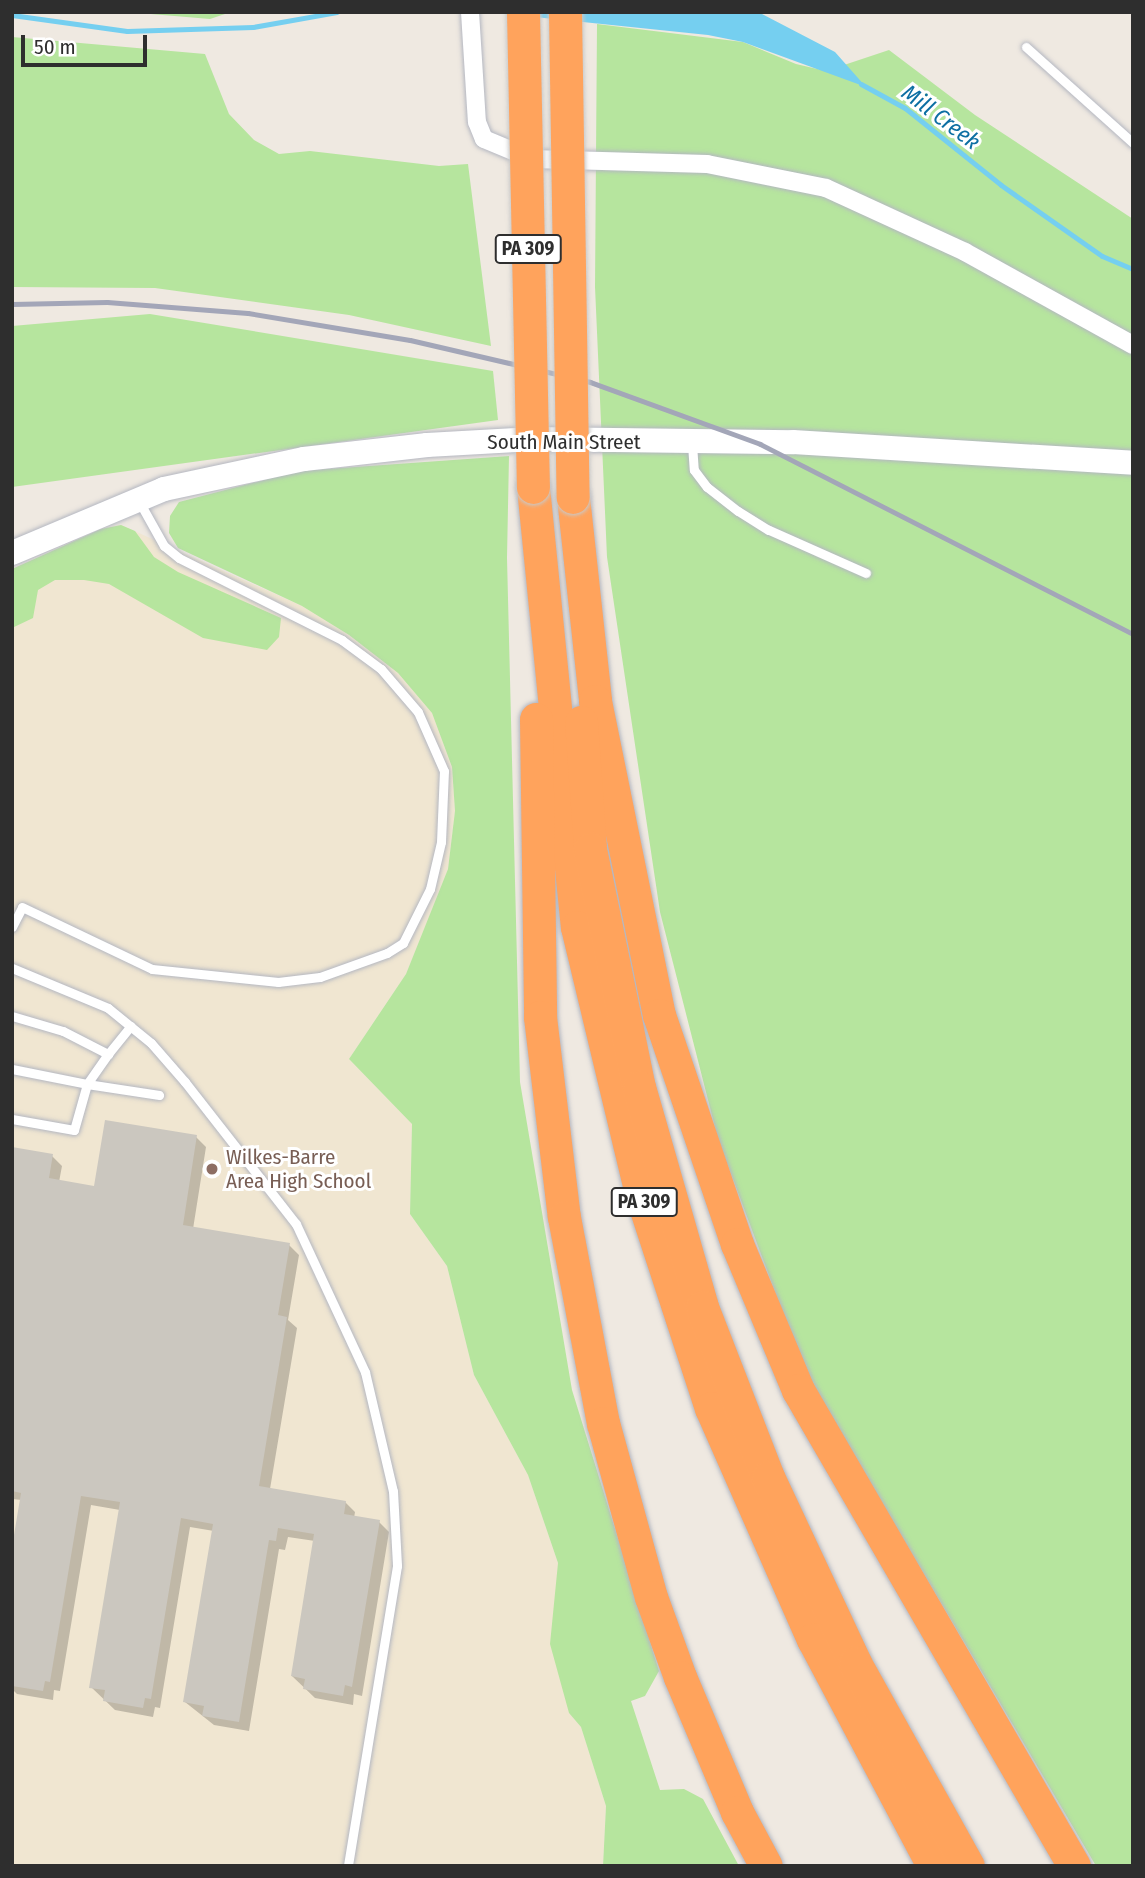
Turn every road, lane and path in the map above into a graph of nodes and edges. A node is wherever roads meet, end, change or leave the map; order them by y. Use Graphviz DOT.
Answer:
graph roads {
  1 [pos="523,12"];
  2 [pos="565,12"];
  3 [pos="580,12"];
  4 [pos="470,13"];
  5 [pos="1026,47"];
  6 [pos="1133,143"];
  7 [pos="571,222"];
  8 [pos="1133,345"];
  9 [pos="692,442"];
  10 [pos="1133,463"];
  11 [pos="533,493"];
  12 [pos="573,497"];
  13 [pos="138,498"];
  14 [pos="12,552"];
  15 [pos="866,573"];
  16 [pos="12,927"];
  17 [pos="12,968"];
  18 [pos="12,1016"];
  19 [pos="131,1026"];
  20 [pos="108,1054"];
  21 [pos="12,1069"];
  22 [pos="87,1084"];
  23 [pos="159,1095"];
  24 [pos="12,1119"];
  25 [pos="348,1866"];
  26 [pos="766,1866"];
  27 [pos="933,1866"];
  28 [pos="968,1866"];
  29 [pos="1073,1866"];
  1 -- 11 [label="highway, PA 309, bridge"];
  2 -- 7 [label="highway, PA 309, bridge"];
  3 -- 7 [label="highway, bridge"];
  4 -- 8 [label="street"];
  5 -- 6 [label="lane"];
  7 -- 12 [label="highway, PA 309, bridge"];
  9 -- 10 [label="main road, South Main Street"];
  9 -- 13 [label="main road, South Main Street"];
  9 -- 15 [label="lane"];
  11 -- 26 [label="highway"];
  11 -- 27 [label="highway, PA 309"];
  12 -- 28 [label="highway, PA 309"];
  12 -- 29 [label="highway"];
  13 -- 14 [label="main road, South Main Street"];
  13 -- 16 [label="lane"];
  17 -- 19 [label="lane"];
  18 -- 20 [label="lane"];
  19 -- 20 [label="lane"];
  19 -- 25 [label="lane"];
  20 -- 22 [label="lane"];
  21 -- 22 [label="lane"];
  22 -- 23 [label="lane"];
  22 -- 24 [label="lane"];
}
